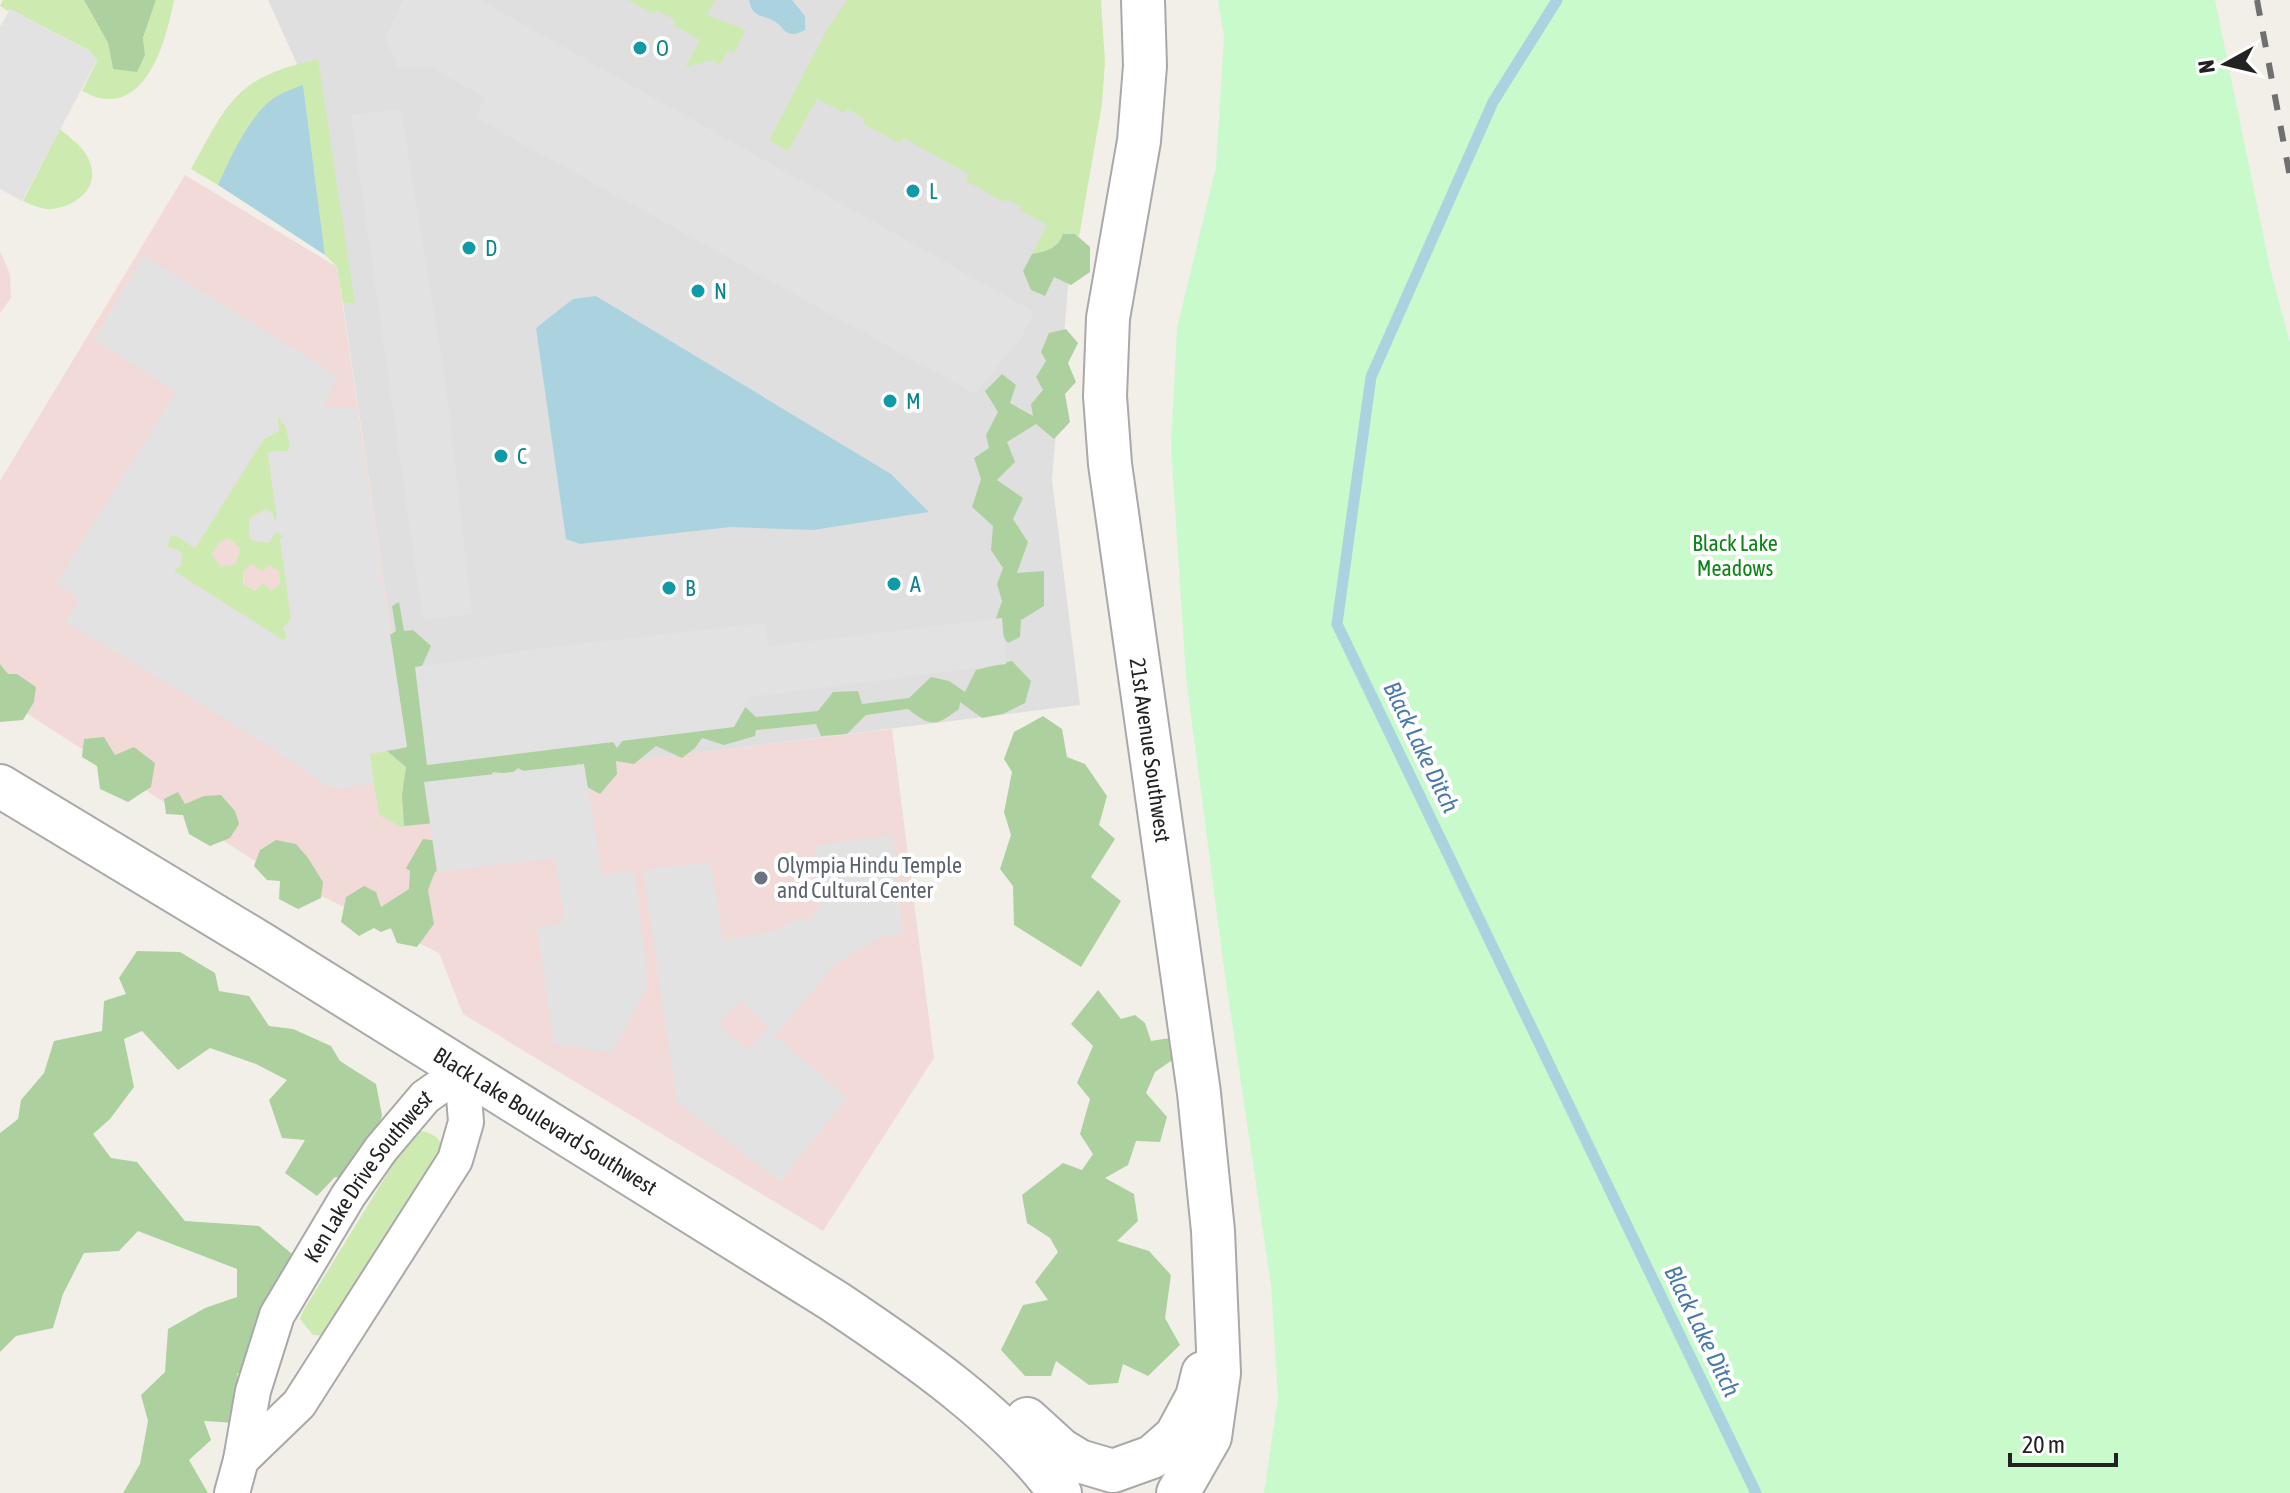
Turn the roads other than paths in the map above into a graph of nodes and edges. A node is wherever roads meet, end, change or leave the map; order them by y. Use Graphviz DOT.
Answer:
graph roads {
  1 [pos="1143,0"];
  2 [pos="0,786"];
  3 [pos="462,1071"];
  4 [pos="1216,1317"];
  5 [pos="966,1399"];
  6 [pos="1210,1437"];
  7 [pos="241,1460"];
  8 [pos="232,1493"];
  9 [pos="1060,1493"];
  10 [pos="1178,1493"];
  11 [pos="1206,1493"];
  1 -- 4 [label="street, 21st Avenue Southwest"];
  2 -- 3 [label="street, Black Lake Boulevard Southwest"];
  3 -- 5 [label="street, Black Lake Boulevard Southwest"];
  3 -- 7 [label="street, Ken Lake Drive Southwest"];
  3 -- 7 [label="street, Ken Lake Drive Southwest"];
  4 -- 5 [label="street"];
  4 -- 6 [label="street, 21st Avenue Southwest"];
  5 -- 9 [label="street, Black Lake Boulevard Southwest"];
  6 -- 10 [label="street, 21st Avenue Southwest"];
  6 -- 11 [label="street"];
  7 -- 8 [label="street, Ken Lake Drive Southwest"];
}
